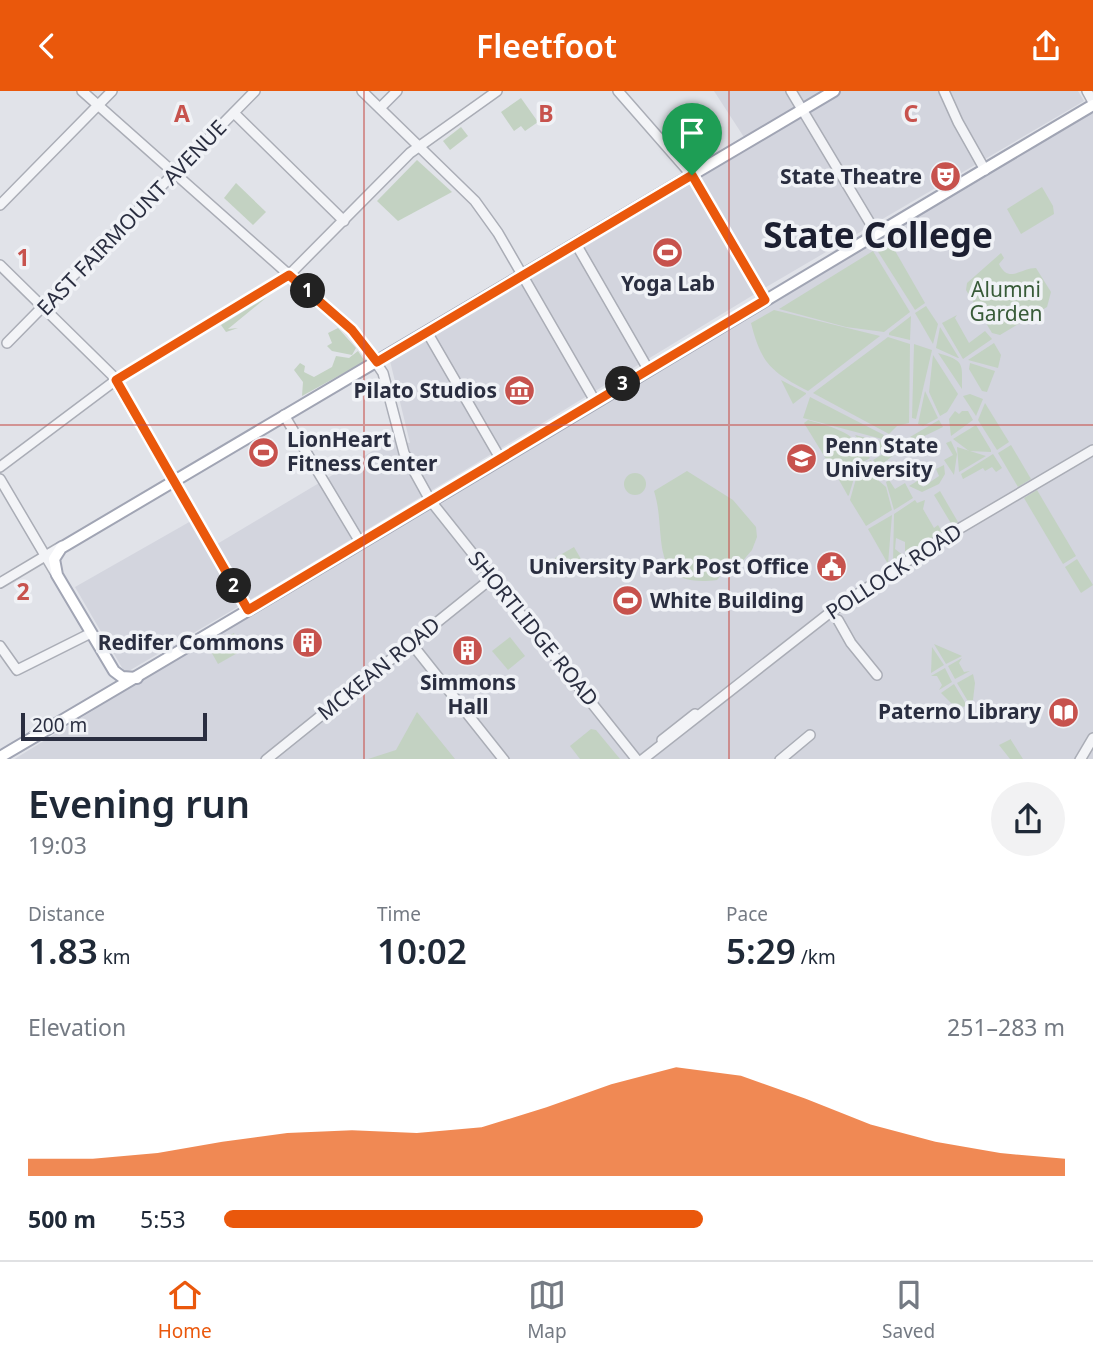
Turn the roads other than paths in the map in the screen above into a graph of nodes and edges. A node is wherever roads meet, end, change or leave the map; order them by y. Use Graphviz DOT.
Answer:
graph roads {
  1 [pos="82,91"];
  2 [pos="111,91"];
  3 [pos="255,91"];
  4 [pos="362,91"];
  5 [pos="397,91"];
  6 [pos="498,91"];
  7 [pos="618,91"];
  8 [pos="792,91"];
  9 [pos="834,91"];
  10 [pos="944,91"];
  11 [pos="1087,91"];
  12 [pos="1093,104"];
  13 [pos="98,105"];
  14 [pos="380,108"];
  15 [pos="803,110"];
  16 [pos="233,113"];
  17 [pos="418,147"];
  18 [pos="985,170"];
  19 [pos="175,174"];
  20 [pos="692,175"];
  21 [pos="0,205"];
  22 [pos="344,221"];
  23 [pos="876,233"];
  24 [pos="576,244"];
  25 [pos="0,265"];
  26 [pos="289,275"];
  27 [pos="522,275"];
  28 [pos="765,300"];
  29 [pos="44,308"];
  30 [pos="427,332"];
  31 [pos="7,343"];
  32 [pos="377,362"];
  33 [pos="648,369"];
  34 [pos="116,380"];
  35 [pos="595,401"];
  36 [pos="284,415"];
  37 [pos="1093,450"];
  38 [pos="500,458"];
  39 [pos="0,467"];
  40 [pos="0,479"];
  41 [pos="174,481"];
  42 [pos="430,499"];
  43 [pos="360,542"];
  44 [pos="64,545"];
  45 [pos="44,557"];
  46 [pos="57,575"];
  47 [pos="492,578"];
  48 [pos="0,583"];
  49 [pos="248,610"];
  50 [pos="838,620"];
  51 [pos="91,632"];
  52 [pos="411,643"];
  53 [pos="0,646"];
  54 [pos="114,671"];
  55 [pos="877,675"];
  56 [pos="137,678"];
  57 [pos="88,707"];
  58 [pos="810,736"];
  59 [pos="1093,739"];
  60 [pos="0,757"];
  61 [pos="266,759"];
  62 [pos="503,759"];
  63 [pos="636,759"];
  64 [pos="642,759"];
  65 [pos="779,759"];
  66 [pos="1080,759"];
  1 -- 13 [label="street, SHORTLIDGE ROAD"];
  2 -- 13 [label="street"];
  3 -- 16 [label="street, EAST FAIRMOUNT AVENUE"];
  4 -- 14 [label="street"];
  5 -- 14 [label="street"];
  6 -- 17 [label="street"];
  7 -- 20 [label="street"];
  8 -- 15 [label="street"];
  9 -- 15 [label="main road"];
  10 -- 18 [label="street"];
  11 -- 12 [label="street"];
  12 -- 18 [label="main road"];
  13 -- 19 [label="street, SHORTLIDGE ROAD"];
  13 -- 21 [label="street"];
  14 -- 17 [label="street"];
  15 -- 20 [label="main road"];
  15 -- 23 [label="street"];
  16 -- 19 [label="street, EAST FAIRMOUNT AVENUE"];
  16 -- 22 [label="street"];
  17 -- 22 [label="street"];
  17 -- 27 [label="street"];
  18 -- 23 [label="main road"];
  19 -- 26 [label="street, SHORTLIDGE ROAD"];
  19 -- 29 [label="street, EAST FAIRMOUNT AVENUE"];
  20 -- 24 [label="main road"];
  20 -- 28 [label="street"];
  22 -- 26 [label="street"];
  23 -- 28 [label="main road"];
  24 -- 27 [label="main road"];
  24 -- 33 [label="street"];
  25 -- 29 [label="street"];
  26 -- 32 [label="street, SHORTLIDGE ROAD"];
  26 -- 34 [label="street"];
  27 -- 30 [label="main road"];
  27 -- 35 [label="street"];
  28 -- 33 [label="main road"];
  29 -- 31 [label="street, EAST FAIRMOUNT AVENUE"];
  29 -- 34 [label="street"];
  30 -- 32 [label="main road"];
  30 -- 38 [label="street"];
  32 -- 36 [label="main road"];
  32 -- 42 [label="street, SHORTLIDGE ROAD"];
  33 -- 35 [label="main road"];
  34 -- 39 [label="street"];
  34 -- 41 [label="street"];
  35 -- 38 [label="main road"];
  36 -- 41 [label="main road"];
  36 -- 43 [label="street"];
  37 -- 64 [label="street, POLLOCK ROAD"];
  38 -- 42 [label="main road"];
  40 -- 45 [label="street"];
  41 -- 44 [label="main road"];
  41 -- 49 [label="street"];
  42 -- 43 [label="main road"];
  42 -- 47 [label="street, SHORTLIDGE ROAD"];
  43 -- 49 [label="main road"];
  44 -- 45 [label="street"];
  44 -- 46 [label="main road"];
  45 -- 46 [label="street"];
  45 -- 48 [label="street"];
  46 -- 51 [label="main road"];
  47 -- 52 [label="street, MCKEAN ROAD"];
  47 -- 63 [label="street, SHORTLIDGE ROAD"];
  49 -- 56 [label="main road"];
  50 -- 55 [label="street"];
  51 -- 53 [label="street"];
  51 -- 54 [label="main road"];
  52 -- 61 [label="street, MCKEAN ROAD"];
  52 -- 62 [label="street"];
  54 -- 56 [label="main road"];
  54 -- 57 [label="main road"];
  56 -- 57 [label="main road"];
  57 -- 60 [label="main road"];
  58 -- 65 [label="street"];
  59 -- 66 [label="street"];
}
